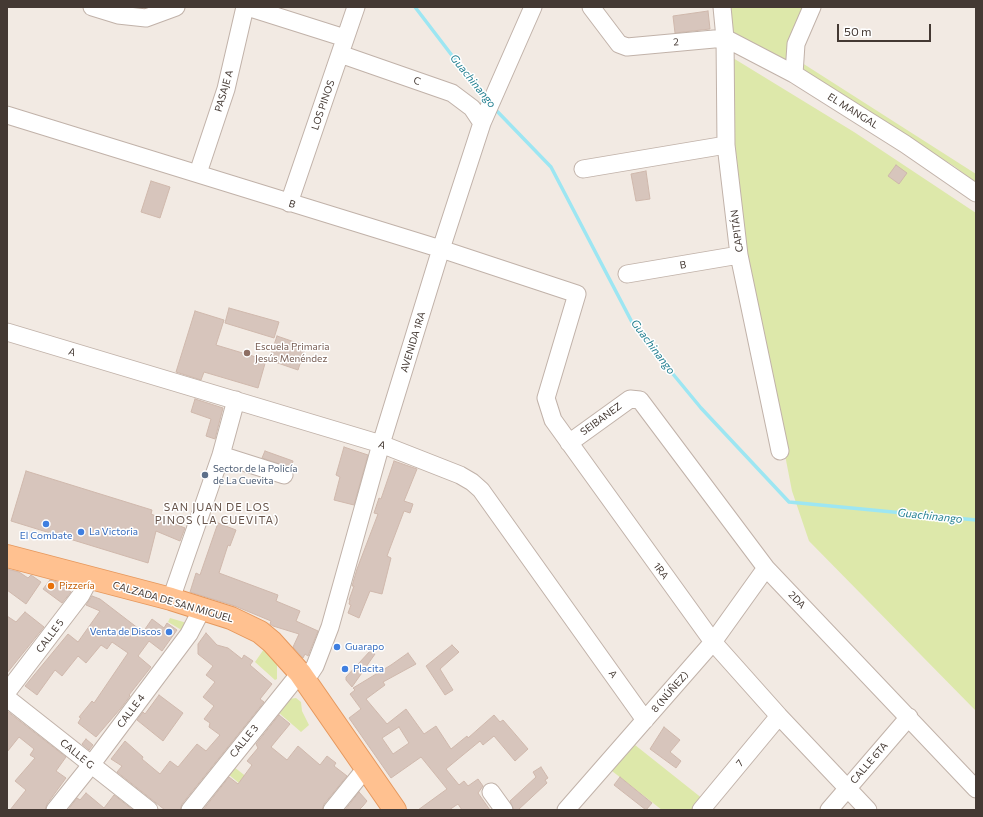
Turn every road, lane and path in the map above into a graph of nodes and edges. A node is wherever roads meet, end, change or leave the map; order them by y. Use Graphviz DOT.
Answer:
graph roads {
  1 [pos="92,7"];
  2 [pos="176,7"];
  3 [pos="246,7"];
  4 [pos="356,7"];
  5 [pos="533,7"];
  6 [pos="591,7"];
  7 [pos="722,7"];
  8 [pos="812,7"];
  9 [pos="725,38"];
  10 [pos="343,46"];
  11 [pos="794,74"];
  12 [pos="7,115"];
  13 [pos="484,118"];
  14 [pos="726,145"];
  15 [pos="583,169"];
  16 [pos="198,173"];
  17 [pos="976,193"];
  18 [pos="289,203"];
  19 [pos="441,249"];
  20 [pos="740,255"];
  21 [pos="627,274"];
  22 [pos="576,294"];
  23 [pos="7,332"];
  24 [pos="635,398"];
  25 [pos="236,400"];
  26 [pos="568,443"];
  27 [pos="381,444"];
  28 [pos="780,451"];
  29 [pos="221,455"];
  30 [pos="284,475"];
  31 [pos="7,556"];
  32 [pos="766,568"];
  33 [pos="90,578"];
  34 [pos="171,599"];
  35 [pos="202,609"];
  36 [pos="713,642"];
  37 [pos="302,677"];
  38 [pos="7,692"];
  39 [pos="7,698"];
  40 [pos="778,716"];
  41 [pos="909,717"];
  42 [pos="645,720"];
  43 [pos="91,765"];
  44 [pos="366,768"];
  45 [pos="847,788"];
  46 [pos="976,789"];
  47 [pos="491,792"];
  48 [pos="55,810"];
  49 [pos="148,810"];
  50 [pos="190,810"];
  51 [pos="332,810"];
  52 [pos="395,810"];
  53 [pos="504,810"];
  54 [pos="566,810"];
  55 [pos="701,810"];
  56 [pos="829,810"];
  57 [pos="868,810"];
  1 -- 2 [label="street"];
  3 -- 10 [label="street, C"];
  3 -- 16 [label="street, PASAJE A"];
  4 -- 10 [label="street, LOS PINOS"];
  5 -- 13 [label="street, AVENIDA 1RA"];
  6 -- 9 [label="street, 2"];
  7 -- 9 [label="street, CAPITÁN"];
  8 -- 11 [label="street"];
  9 -- 11 [label="street, EL MANGAL"];
  9 -- 14 [label="street, CAPITÁN"];
  10 -- 13 [label="street, C"];
  10 -- 18 [label="street, LOS PINOS"];
  11 -- 17 [label="street, EL MANGAL"];
  12 -- 16 [label="street, B"];
  13 -- 19 [label="street, AVENIDA 1RA"];
  14 -- 15 [label="street"];
  14 -- 20 [label="street, CAPITÁN"];
  16 -- 18 [label="street, B"];
  18 -- 19 [label="street, B"];
  19 -- 22 [label="street, B"];
  19 -- 27 [label="street, AVENIDA 1RA"];
  20 -- 21 [label="street, B"];
  20 -- 28 [label="street, CAPITÁN"];
  22 -- 26 [label="street, 1RA"];
  23 -- 25 [label="street, A"];
  24 -- 26 [label="street, SEIBANEZ"];
  24 -- 32 [label="street, 2DA"];
  25 -- 27 [label="street, A"];
  25 -- 29 [label="street"];
  26 -- 36 [label="street, 1RA"];
  27 -- 37 [label="street, AVENIDA 1RA"];
  27 -- 42 [label="street, A"];
  29 -- 30 [label="street"];
  29 -- 34 [label="street"];
  31 -- 33 [label="main road, CALZADA DE SAN MIGUEL"];
  32 -- 36 [label="street, 8 (NÚÑEZ)"];
  32 -- 41 [label="street, 2DA"];
  33 -- 34 [label="main road, CALZADA DE SAN MIGUEL"];
  33 -- 38 [label="street, CALLE 5"];
  34 -- 35 [label="main road, CALZADA DE SAN MIGUEL"];
  35 -- 37 [label="main road, CALZADA DE SAN MIGUEL"];
  35 -- 43 [label="street, CALLE 4"];
  36 -- 40 [label="street, 1RA"];
  36 -- 42 [label="street, 8 (NÚÑEZ)"];
  37 -- 44 [label="main road, CALZADA DE SAN MIGUEL"];
  37 -- 50 [label="street, CALLE 3"];
  39 -- 43 [label="street, CALLE G"];
  40 -- 45 [label="street, 1RA"];
  40 -- 55 [label="street, 7"];
  41 -- 45 [label="street, CALLE 6TA"];
  41 -- 46 [label="street, 2DA"];
  42 -- 54 [label="street, 8 (NÚÑEZ)"];
  43 -- 48 [label="street, CALLE 4"];
  43 -- 49 [label="street, CALLE G"];
  44 -- 51 [label="street"];
  44 -- 52 [label="main road, CALZADA DE SAN MIGUEL"];
  45 -- 56 [label="street, CALLE 6TA"];
  45 -- 57 [label="street, 1RA"];
  47 -- 53 [label="street"];
}
